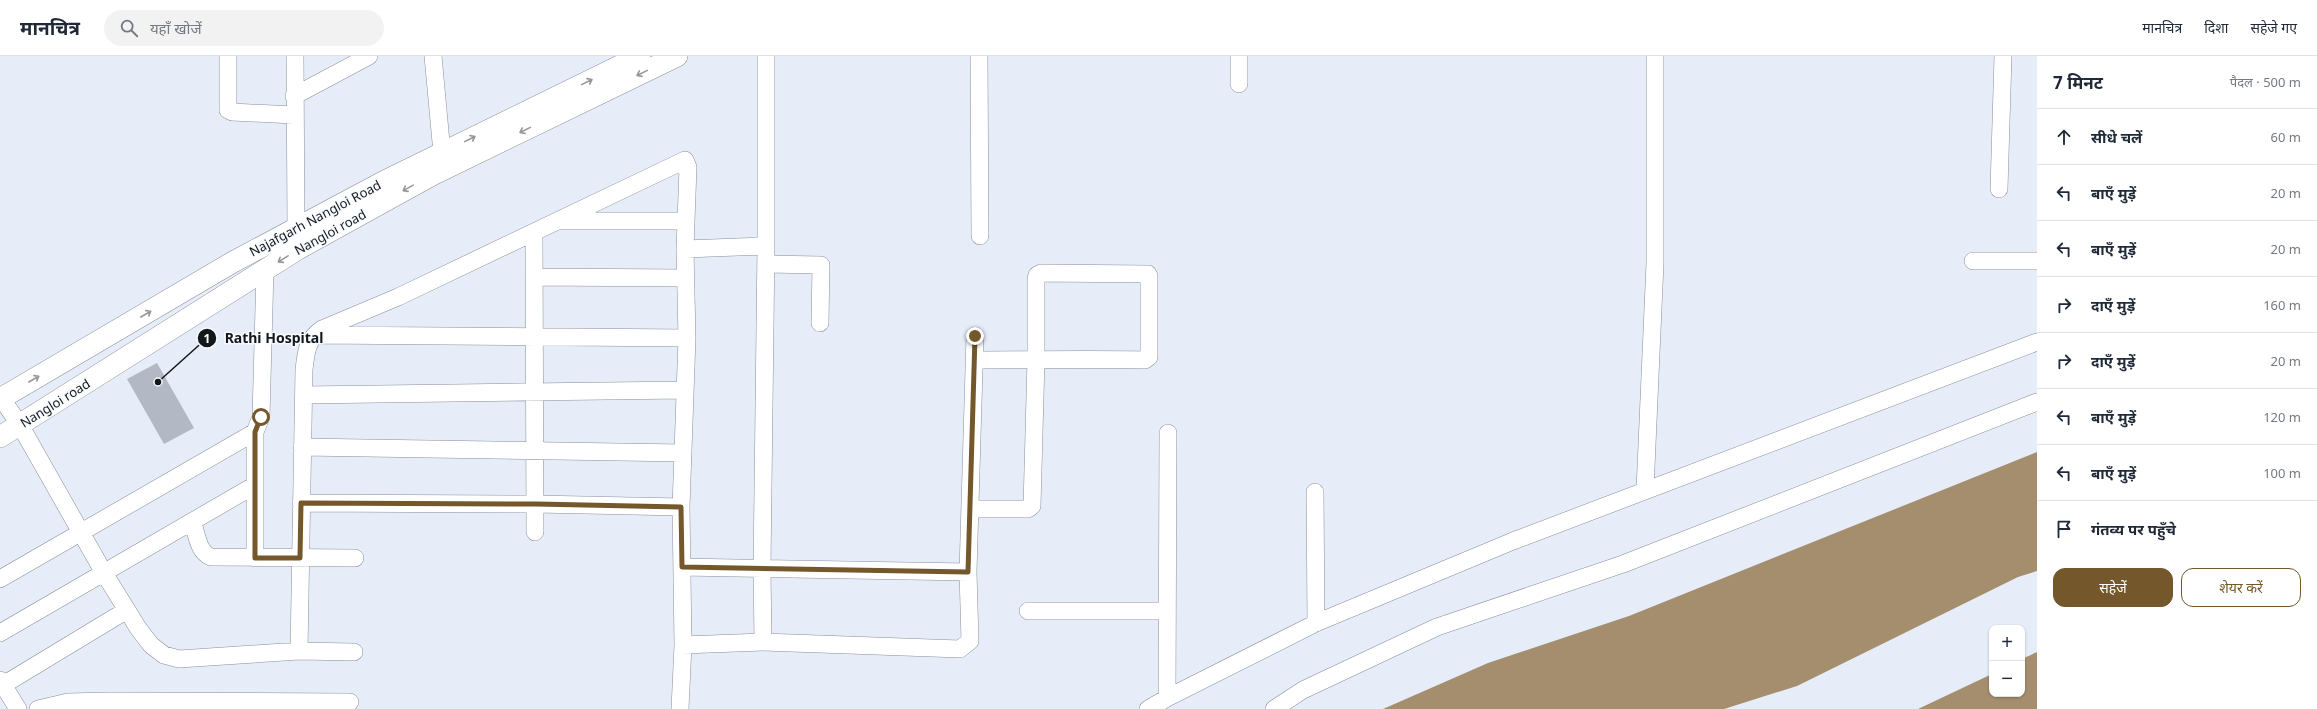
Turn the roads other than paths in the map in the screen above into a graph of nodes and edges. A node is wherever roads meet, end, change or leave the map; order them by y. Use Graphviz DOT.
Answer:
graph roads {
  1 [pos="228,56"];
  2 [pos="295,56"];
  3 [pos="432,56"];
  4 [pos="640,56"];
  5 [pos="677,56"];
  6 [pos="766,56"];
  7 [pos="979,56"];
  8 [pos="1239,56"];
  9 [pos="1655,56"];
  10 [pos="2003,56"];
  11 [pos="363,58"];
  12 [pos="1238,84"];
  13 [pos="294,96"];
  14 [pos="294,115"];
  15 [pos="442,153"];
  16 [pos="1999,189"];
  17 [pos="339,216"];
  18 [pos="557,221"];
  19 [pos="686,221"];
  20 [pos="296,229"];
  21 [pos="534,232"];
  22 [pos="980,236"];
  23 [pos="766,246"];
  24 [pos="685,249"];
  25 [pos="1973,261"];
  26 [pos="2037,261"];
  27 [pos="766,264"];
  28 [pos="265,270"];
  29 [pos="534,277"];
  30 [pos="686,278"];
  31 [pos="820,323"];
  32 [pos="313,335"];
  33 [pos="533,336"];
  34 [pos="975,336"];
  35 [pos="687,338"];
  36 [pos="2037,342"];
  37 [pos="974,360"];
  38 [pos="1036,360"];
  39 [pos="684,390"];
  40 [pos="535,391"];
  41 [pos="304,394"];
  42 [pos="1,399"];
  43 [pos="2037,402"];
  44 [pos="20,425"];
  45 [pos="255,432"];
  46 [pos="1168,433"];
  47 [pos="0,437"];
  48 [pos="302,447"];
  49 [pos="535,450"];
  50 [pos="683,453"];
  51 [pos="255,485"];
  52 [pos="1645,490"];
  53 [pos="1315,492"];
  54 [pos="301,503"];
  55 [pos="536,504"];
  56 [pos="681,507"];
  57 [pos="970,509"];
  58 [pos="193,523"];
  59 [pos="535,532"];
  60 [pos="82,534"];
  61 [pos="255,558"];
  62 [pos="300,558"];
  63 [pos="355,558"];
  64 [pos="682,567"];
  65 [pos="762,569"];
  66 [pos="968,572"];
  67 [pos="104,573"];
  68 [pos="0,579"];
  69 [pos="127,610"];
  70 [pos="1167,611"];
  71 [pos="1028,612"];
  72 [pos="1316,624"];
  73 [pos="0,633"];
  74 [pos="763,642"];
  75 [pos="683,645"];
  76 [pos="299,652"];
  77 [pos="354,652"];
  78 [pos="2,683"];
  79 [pos="1167,698"];
  80 [pos="350,702"];
  81 [pos="18,709"];
  82 [pos="38,709"];
  83 [pos="680,709"];
  84 [pos="1148,709"];
  85 [pos="1274,709"];
  1 -- 14 [label="street"];
  2 -- 13 [label="street"];
  3 -- 15 [label="street"];
  15 -- 4 [label="main road, Najafgarh Nangloi Road, one-way"];
  5 -- 17 [label="main road, Nangloi road, one-way"];
  6 -- 23 [label="street"];
  7 -- 22 [label="street"];
  8 -- 12 [label="street"];
  9 -- 52 [label="street"];
  10 -- 16 [label="street"];
  11 -- 13 [label="street"];
  13 -- 14 [label="street"];
  14 -- 20 [label="street"];
  15 -- 17 [label="main road, Najafgarh Nangloi Road"];
  17 -- 20 [label="main road, Najafgarh Nangloi Road"];
  17 -- 28 [label="main road, Nangloi road, one-way"];
  18 -- 19 [label="street"];
  18 -- 19 [label="street"];
  18 -- 21 [label="street"];
  19 -- 24 [label="street"];
  42 -- 20 [label="main road, Najafgarh Nangloi Road, one-way"];
  21 -- 29 [label="street"];
  21 -- 32 [label="street"];
  23 -- 24 [label="street"];
  23 -- 27 [label="street"];
  24 -- 30 [label="street"];
  25 -- 26 [label="street"];
  27 -- 31 [label="street"];
  27 -- 65 [label="street"];
  28 -- 44 [label="main road, Nangloi road"];
  28 -- 45 [label="street"];
  29 -- 30 [label="street"];
  29 -- 33 [label="street"];
  30 -- 35 [label="street"];
  32 -- 33 [label="street"];
  32 -- 41 [label="street"];
  33 -- 35 [label="street"];
  33 -- 40 [label="street"];
  34 -- 37 [label="street"];
  35 -- 39 [label="street"];
  36 -- 52 [label="street"];
  37 -- 38 [label="street"];
  37 -- 57 [label="street"];
  38 -- 38 [label="street"];
  38 -- 57 [label="street"];
  39 -- 40 [label="street"];
  39 -- 50 [label="street"];
  40 -- 41 [label="street"];
  40 -- 49 [label="street"];
  41 -- 48 [label="street"];
  42 -- 44 [label="street"];
  43 -- 85 [label="street"];
  44 -- 47 [label="main road, Nangloi road"];
  44 -- 60 [label="street"];
  45 -- 51 [label="street"];
  45 -- 60 [label="street"];
  46 -- 70 [label="street"];
  48 -- 49 [label="street"];
  48 -- 54 [label="street"];
  49 -- 50 [label="street"];
  49 -- 55 [label="street"];
  50 -- 56 [label="street"];
  51 -- 58 [label="street"];
  51 -- 61 [label="street"];
  52 -- 72 [label="street"];
  53 -- 72 [label="street"];
  54 -- 55 [label="street"];
  54 -- 62 [label="street"];
  55 -- 56 [label="street"];
  55 -- 59 [label="street"];
  56 -- 64 [label="street"];
  57 -- 66 [label="street"];
  58 -- 61 [label="street"];
  58 -- 67 [label="street"];
  60 -- 67 [label="street"];
  60 -- 68 [label="street"];
  61 -- 62 [label="street"];
  62 -- 63 [label="street"];
  62 -- 76 [label="street"];
  64 -- 65 [label="street"];
  64 -- 75 [label="street"];
  65 -- 66 [label="street"];
  65 -- 74 [label="street"];
  66 -- 74 [label="street"];
  67 -- 69 [label="street"];
  67 -- 73 [label="street"];
  69 -- 76 [label="street"];
  69 -- 78 [label="street"];
  70 -- 71 [label="street"];
  70 -- 79 [label="street"];
  72 -- 79 [label="street"];
  74 -- 75 [label="street"];
  75 -- 83 [label="street"];
  76 -- 77 [label="street"];
  78 -- 81 [label="street"];
  79 -- 84 [label="street"];
  80 -- 82 [label="street"];
}
